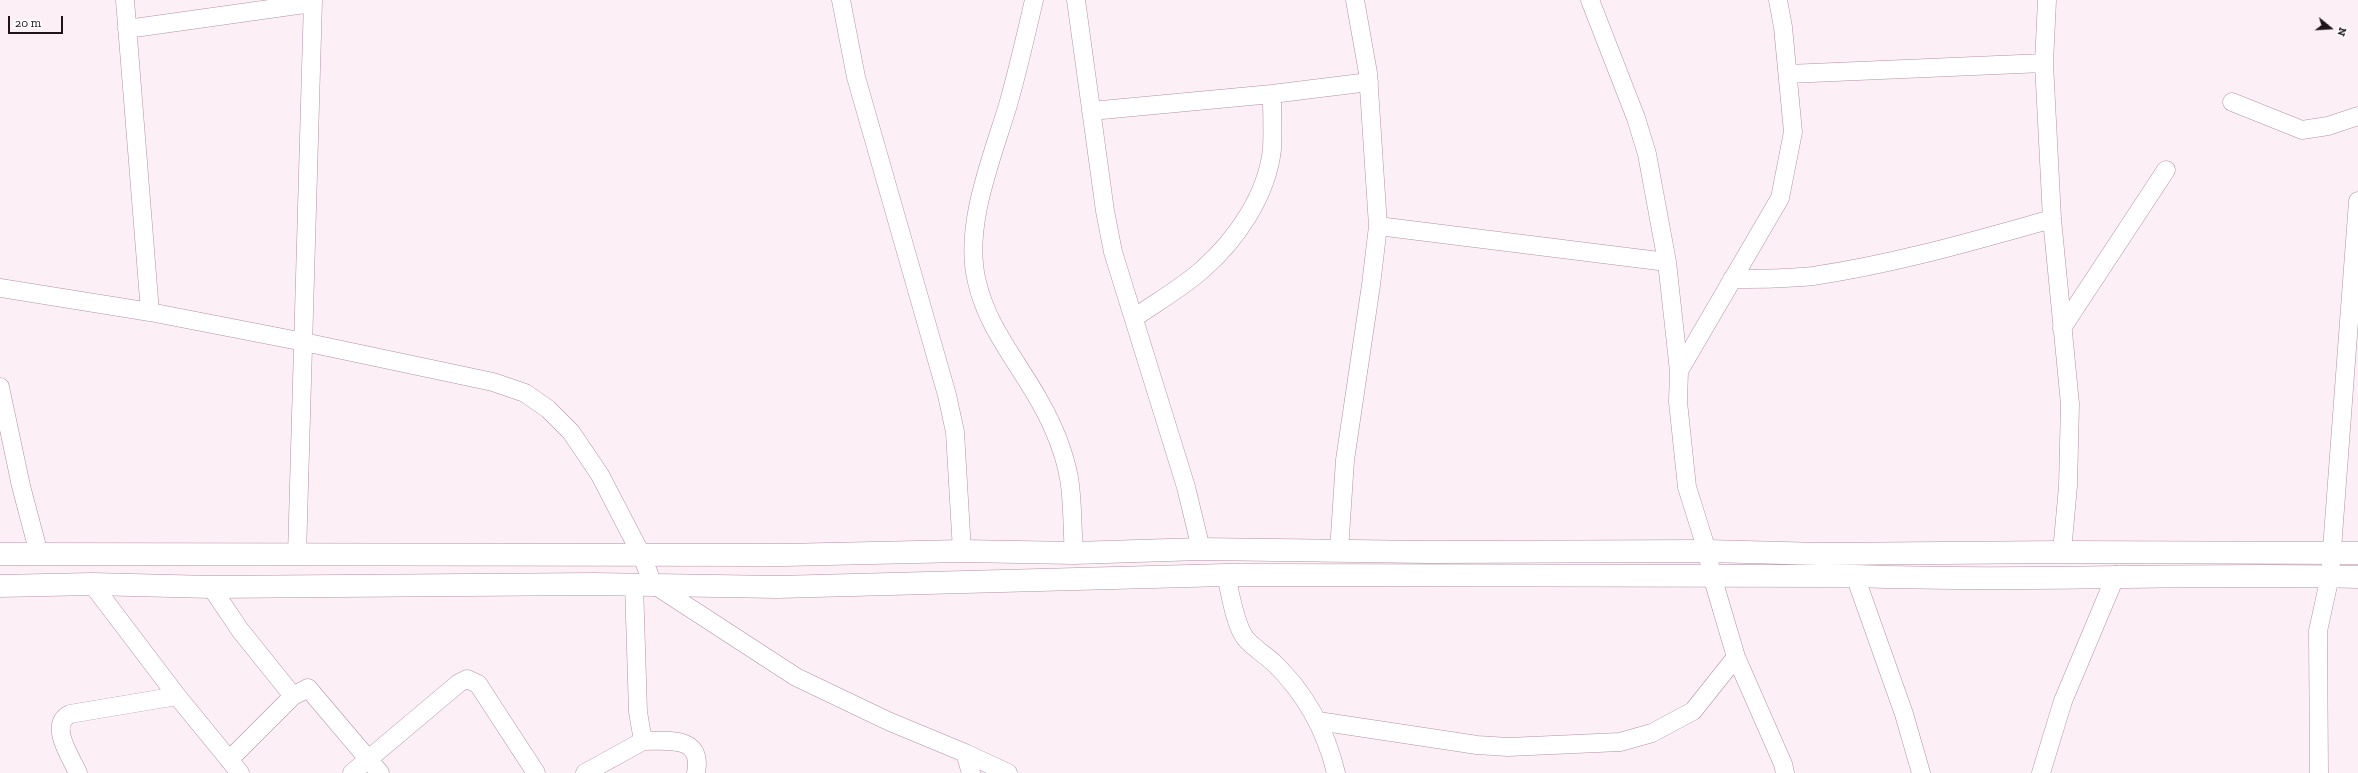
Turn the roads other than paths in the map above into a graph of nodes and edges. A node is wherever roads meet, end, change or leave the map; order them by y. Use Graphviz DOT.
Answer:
graph roads {
  1 [pos="125,0"];
  2 [pos="841,0"];
  3 [pos="1034,0"];
  4 [pos="1076,0"];
  5 [pos="1355,0"];
  6 [pos="1590,0"];
  7 [pos="1778,0"];
  8 [pos="2047,0"];
  9 [pos="312,2"];
  10 [pos="127,29"];
  11 [pos="2044,63"];
  12 [pos="1788,74"];
  13 [pos="1369,82"];
  14 [pos="1272,94"];
  15 [pos="2232,102"];
  16 [pos="1092,110"];
  17 [pos="2358,116"];
  18 [pos="2166,170"];
  19 [pos="2358,201"];
  20 [pos="2052,219"];
  21 [pos="1378,226"];
  22 [pos="1667,262"];
  23 [pos="1732,279"];
  24 [pos="0,288"];
  25 [pos="150,312"];
  26 [pos="1134,318"];
  27 [pos="2062,328"];
  28 [pos="304,342"];
  29 [pos="1680,371"];
  30 [pos="0,387"];
  31 [pos="1201,550"];
  32 [pos="962,551"];
  33 [pos="1339,551"];
  34 [pos="1707,551"];
  35 [pos="2062,552"];
  36 [pos="2358,552"];
  37 [pos="1068,553"];
  38 [pos="2332,553"];
  39 [pos="0,554"];
  40 [pos="40,554"];
  41 [pos="641,554"];
  42 [pos="236,555"];
  43 [pos="297,555"];
  44 [pos="1226,575"];
  45 [pos="1712,576"];
  46 [pos="1855,576"];
  47 [pos="2116,576"];
  48 [pos="2330,576"];
  49 [pos="2358,577"];
  50 [pos="1063,579"];
  51 [pos="92,584"];
  52 [pos="644,584"];
  53 [pos="0,586"];
  54 [pos="236,586"];
  55 [pos="211,587"];
  56 [pos="1736,657"];
  57 [pos="177,696"];
  58 [pos="293,696"];
  59 [pos="1318,721"];
  60 [pos="643,740"];
  61 [pos="965,753"];
  62 [pos="368,759"];
  63 [pos="234,767"];
  64 [pos="78,773"];
  65 [pos="352,773"];
  66 [pos="380,773"];
  67 [pos="536,773"];
  68 [pos="585,773"];
  69 [pos="696,773"];
  70 [pos="971,773"];
  71 [pos="1008,773"];
  72 [pos="1336,773"];
  73 [pos="1785,773"];
  74 [pos="1921,773"];
  75 [pos="2041,773"];
  76 [pos="2319,773"];
  1 -- 10 [label="street"];
  2 -- 32 [label="street"];
  3 -- 37 [label="street"];
  4 -- 16 [label="street"];
  5 -- 13 [label="street"];
  6 -- 22 [label="street"];
  7 -- 12 [label="street"];
  8 -- 11 [label="street"];
  9 -- 10 [label="street"];
  9 -- 28 [label="street"];
  10 -- 25 [label="street"];
  11 -- 12 [label="street"];
  11 -- 20 [label="street"];
  12 -- 23 [label="street"];
  13 -- 14 [label="street"];
  13 -- 21 [label="street"];
  14 -- 16 [label="street"];
  14 -- 26 [label="street"];
  15 -- 17 [label="street"];
  16 -- 26 [label="street"];
  18 -- 27 [label="street"];
  19 -- 38 [label="street"];
  20 -- 23 [label="street"];
  20 -- 27 [label="street"];
  21 -- 22 [label="street"];
  21 -- 33 [label="street"];
  22 -- 29 [label="street"];
  23 -- 29 [label="street"];
  24 -- 25 [label="street"];
  25 -- 28 [label="street"];
  26 -- 31 [label="street"];
  27 -- 35 [label="street"];
  28 -- 41 [label="street"];
  28 -- 43 [label="street"];
  29 -- 34 [label="street"];
  30 -- 40 [label="street"];
  31 -- 33 [label="street"];
  31 -- 37 [label="street"];
  32 -- 37 [label="street"];
  32 -- 41 [label="street"];
  33 -- 34 [label="street"];
  34 -- 35 [label="street"];
  34 -- 45 [label="street"];
  35 -- 38 [label="street"];
  36 -- 38 [label="street"];
  37 -- 50 [label="street"];
  38 -- 48 [label="street"];
  39 -- 40 [label="street"];
  40 -- 42 [label="street"];
  41 -- 43 [label="street"];
  41 -- 52 [label="street"];
  42 -- 43 [label="street"];
  42 -- 54 [label="street"];
  44 -- 45 [label="street"];
  44 -- 50 [label="street"];
  44 -- 59 [label="street"];
  45 -- 46 [label="street"];
  45 -- 56 [label="street"];
  46 -- 47 [label="street"];
  46 -- 74 [label="street"];
  47 -- 48 [label="street"];
  47 -- 75 [label="street"];
  48 -- 49 [label="street"];
  48 -- 76 [label="street"];
  50 -- 52 [label="street"];
  51 -- 53 [label="street"];
  51 -- 55 [label="street"];
  51 -- 57 [label="street"];
  52 -- 54 [label="street"];
  52 -- 60 [label="street"];
  52 -- 61 [label="street"];
  54 -- 55 [label="street"];
  55 -- 58 [label="street"];
  56 -- 59 [label="street"];
  56 -- 73 [label="street"];
  57 -- 63 [label="street"];
  57 -- 64 [label="street"];
  58 -- 62 [label="street"];
  58 -- 63 [label="street"];
  59 -- 72 [label="street"];
  60 -- 68 [label="street"];
  60 -- 69 [label="street"];
  61 -- 70 [label="street"];
  61 -- 71 [label="street"];
  62 -- 65 [label="street"];
  62 -- 66 [label="street"];
  62 -- 67 [label="street"];
}
